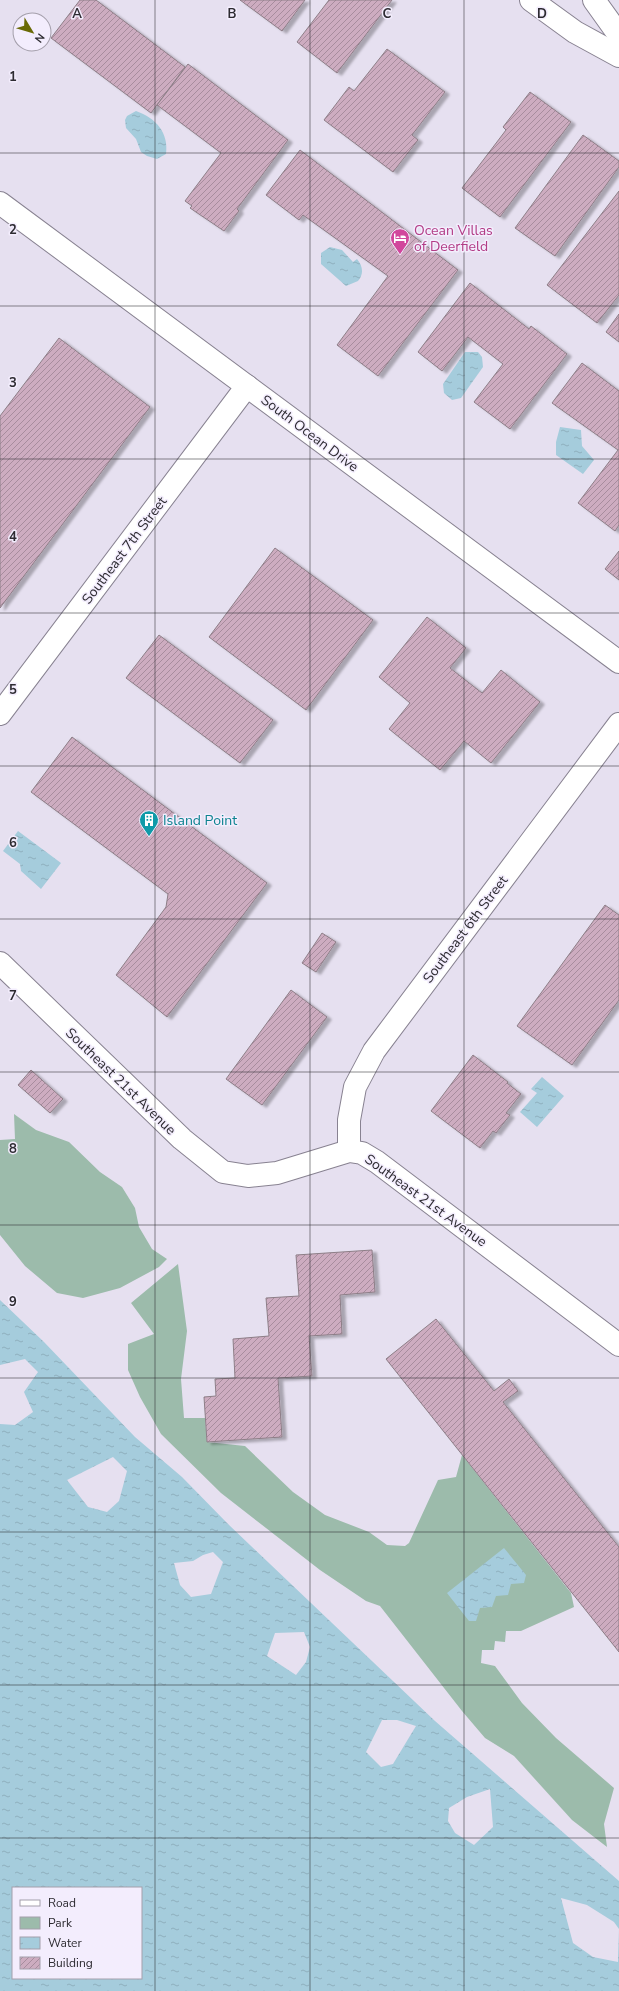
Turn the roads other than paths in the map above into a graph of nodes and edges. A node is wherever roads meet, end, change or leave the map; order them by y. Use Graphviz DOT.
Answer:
graph roads {
  1 [pos="531,0"];
  2 [pos="594,0"];
  3 [pos="619,35"];
  4 [pos="619,56"];
  5 [pos="0,203"];
  6 [pos="247,386"];
  7 [pos="619,662"];
  8 [pos="0,714"];
  9 [pos="619,724"];
  10 [pos="0,963"];
  11 [pos="349,1150"];
  12 [pos="619,1345"];
  1 -- 4 [label="street"];
  2 -- 3 [label="street"];
  5 -- 6 [label="street, South Ocean Drive"];
  6 -- 7 [label="street, South Ocean Drive"];
  6 -- 8 [label="street, Southeast 7th Street"];
  9 -- 11 [label="street, Southeast 6th Street"];
  10 -- 11 [label="street, Southeast 21st Avenue"];
  11 -- 12 [label="street, Southeast 21st Avenue"];
}
